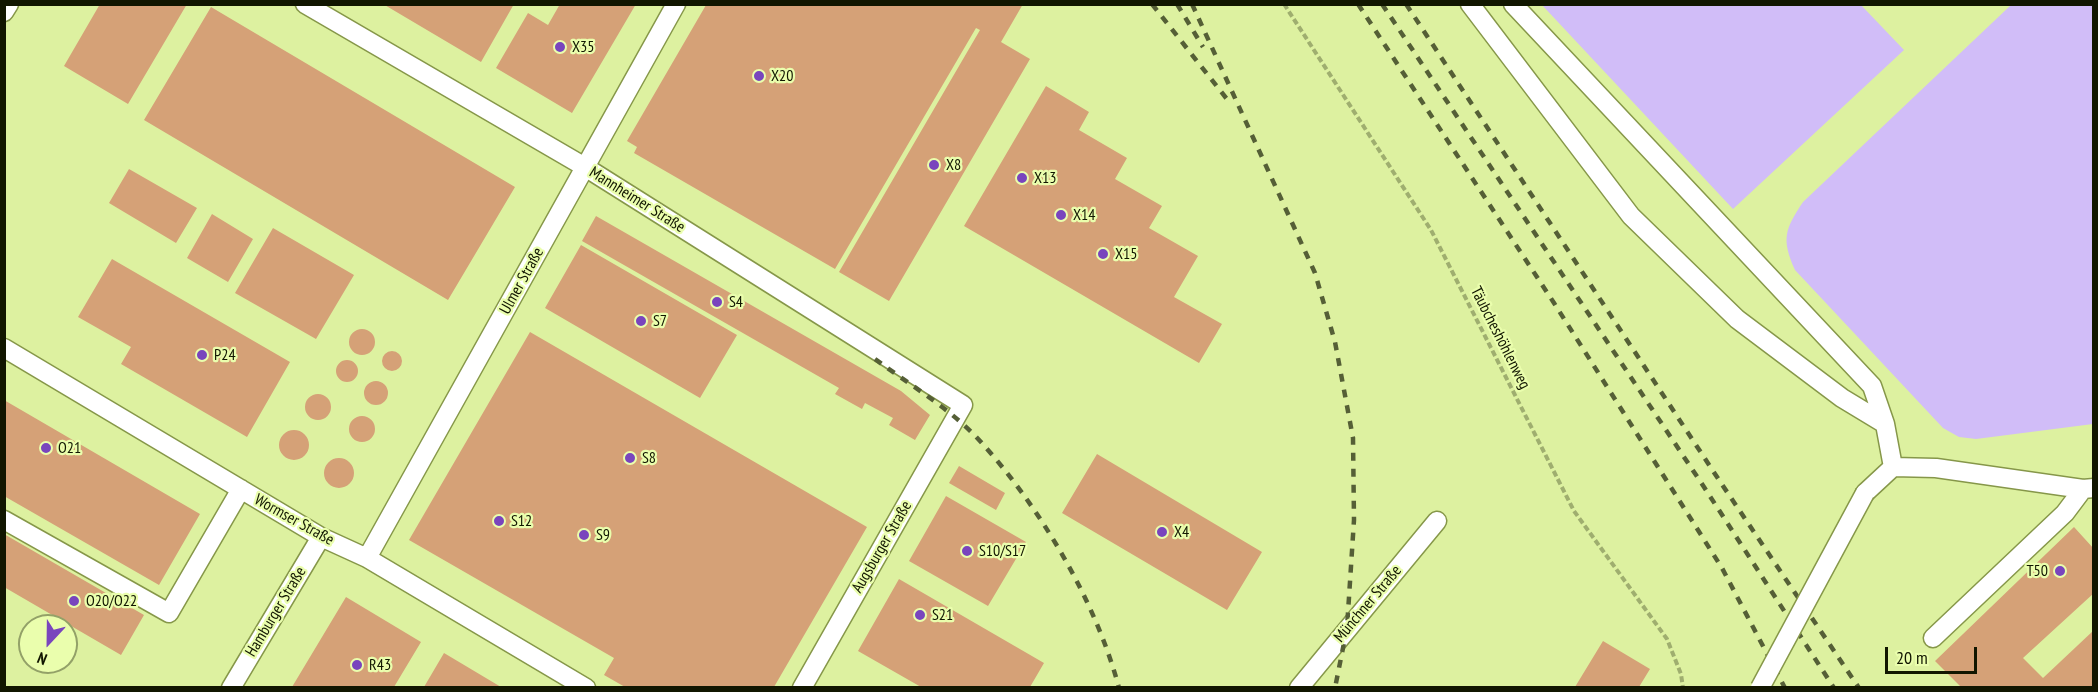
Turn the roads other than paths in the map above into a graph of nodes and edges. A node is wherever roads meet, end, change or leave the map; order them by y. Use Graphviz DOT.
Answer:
graph roads {
  1 [pos="9,4"];
  2 [pos="676,4"];
  3 [pos="1470,4"];
  4 [pos="1513,4"];
  5 [pos="314,7"];
  6 [pos="4,12"];
  7 [pos="585,167"];
  8 [pos="4,348"];
  9 [pos="963,405"];
  10 [pos="1885,424"];
  11 [pos="1893,467"];
  12 [pos="2088,488"];
  13 [pos="241,489"];
  14 [pos="4,520"];
  15 [pos="1437,521"];
  16 [pos="321,537"];
  17 [pos="368,558"];
  18 [pos="1933,638"];
  19 [pos="1305,685"];
  20 [pos="231,687"];
  21 [pos="586,687"];
  22 [pos="802,687"];
  23 [pos="1760,687"];
  1 -- 6 [label="lane"];
  2 -- 7 [label="lane, Ulmer Straße"];
  3 -- 10 [label="lane"];
  4 -- 10 [label="lane"];
  5 -- 7 [label="lane, Mannheimer Straße"];
  7 -- 9 [label="lane, Mannheimer Straße"];
  7 -- 17 [label="lane, Ulmer Straße"];
  8 -- 13 [label="lane, Wormser Straße"];
  9 -- 22 [label="lane, Augsburger Straße"];
  10 -- 11 [label="lane"];
  11 -- 12 [label="lane"];
  11 -- 23 [label="lane, bridge"];
  12 -- 18 [label="lane"];
  13 -- 14 [label="lane"];
  13 -- 16 [label="lane, Wormser Straße"];
  15 -- 19 [label="lane, Münchner Straße"];
  16 -- 17 [label="lane, Wormser Straße"];
  16 -- 20 [label="lane, Hamburger Straße"];
  17 -- 21 [label="lane, Wormser Straße"];
}
